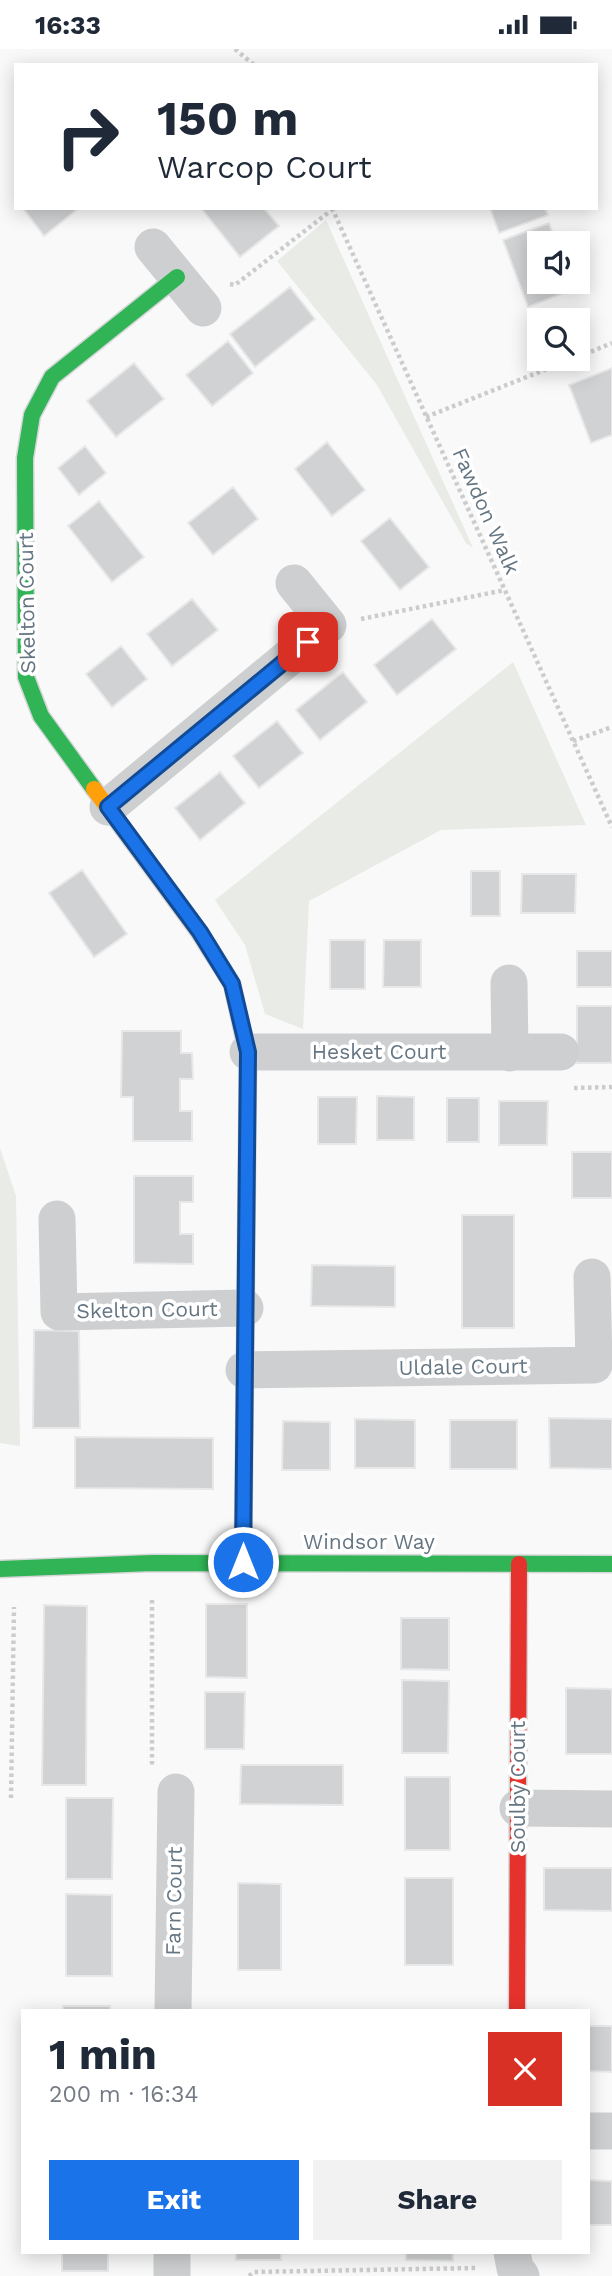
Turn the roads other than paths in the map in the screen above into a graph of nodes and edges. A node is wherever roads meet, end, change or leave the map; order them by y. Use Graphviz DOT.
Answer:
graph roads {
  1 [pos="153,247"];
  2 [pos="177,277"];
  3 [pos="203,308"];
  4 [pos="294,583"];
  5 [pos="108,807"];
  6 [pos="509,983"];
  7 [pos="248,1052"];
  8 [pos="510,1052"];
  9 [pos="561,1052"];
  10 [pos="57,1219"];
  11 [pos="592,1277"];
  12 [pos="245,1308"];
  13 [pos="244,1370"];
  14 [pos="243,1562"];
  15 [pos="519,1564"];
  16 [pos="612,1564"];
  17 [pos="0,1569"];
  18 [pos="176,1792"];
  19 [pos="518,1808"];
  20 [pos="612,1809"];
  21 [pos="173,2009"];
  22 [pos="517,2009"];
  23 [pos="590,2131"];
  24 [pos="612,2131"];
  25 [pos="172,2254"];
  26 [pos="172,2276"];
  1 -- 2 [label="street"];
  2 -- 3 [label="street"];
  2 -- 5 [label="street, Skelton Court"];
  4 -- 5 [label="street"];
  5 -- 7 [label="street, Skelton Court"];
  6 -- 8 [label="street"];
  7 -- 8 [label="street, Hesket Court"];
  7 -- 12 [label="street, Skelton Court"];
  8 -- 9 [label="street, Hesket Court"];
  10 -- 12 [label="street, Skelton Court"];
  11 -- 13 [label="street, Uldale Court"];
  12 -- 13 [label="street, Skelton Court"];
  13 -- 14 [label="street, Skelton Court"];
  14 -- 15 [label="street, Windsor Way"];
  14 -- 17 [label="street, Windsor Way"];
  15 -- 16 [label="street, Windsor Way"];
  15 -- 19 [label="street, Soulby Court"];
  18 -- 21 [label="street, Farn Court"];
  19 -- 20 [label="street"];
  19 -- 22 [label="street, Soulby Court"];
  23 -- 24 [label="street"];
  25 -- 26 [label="street"];
}
